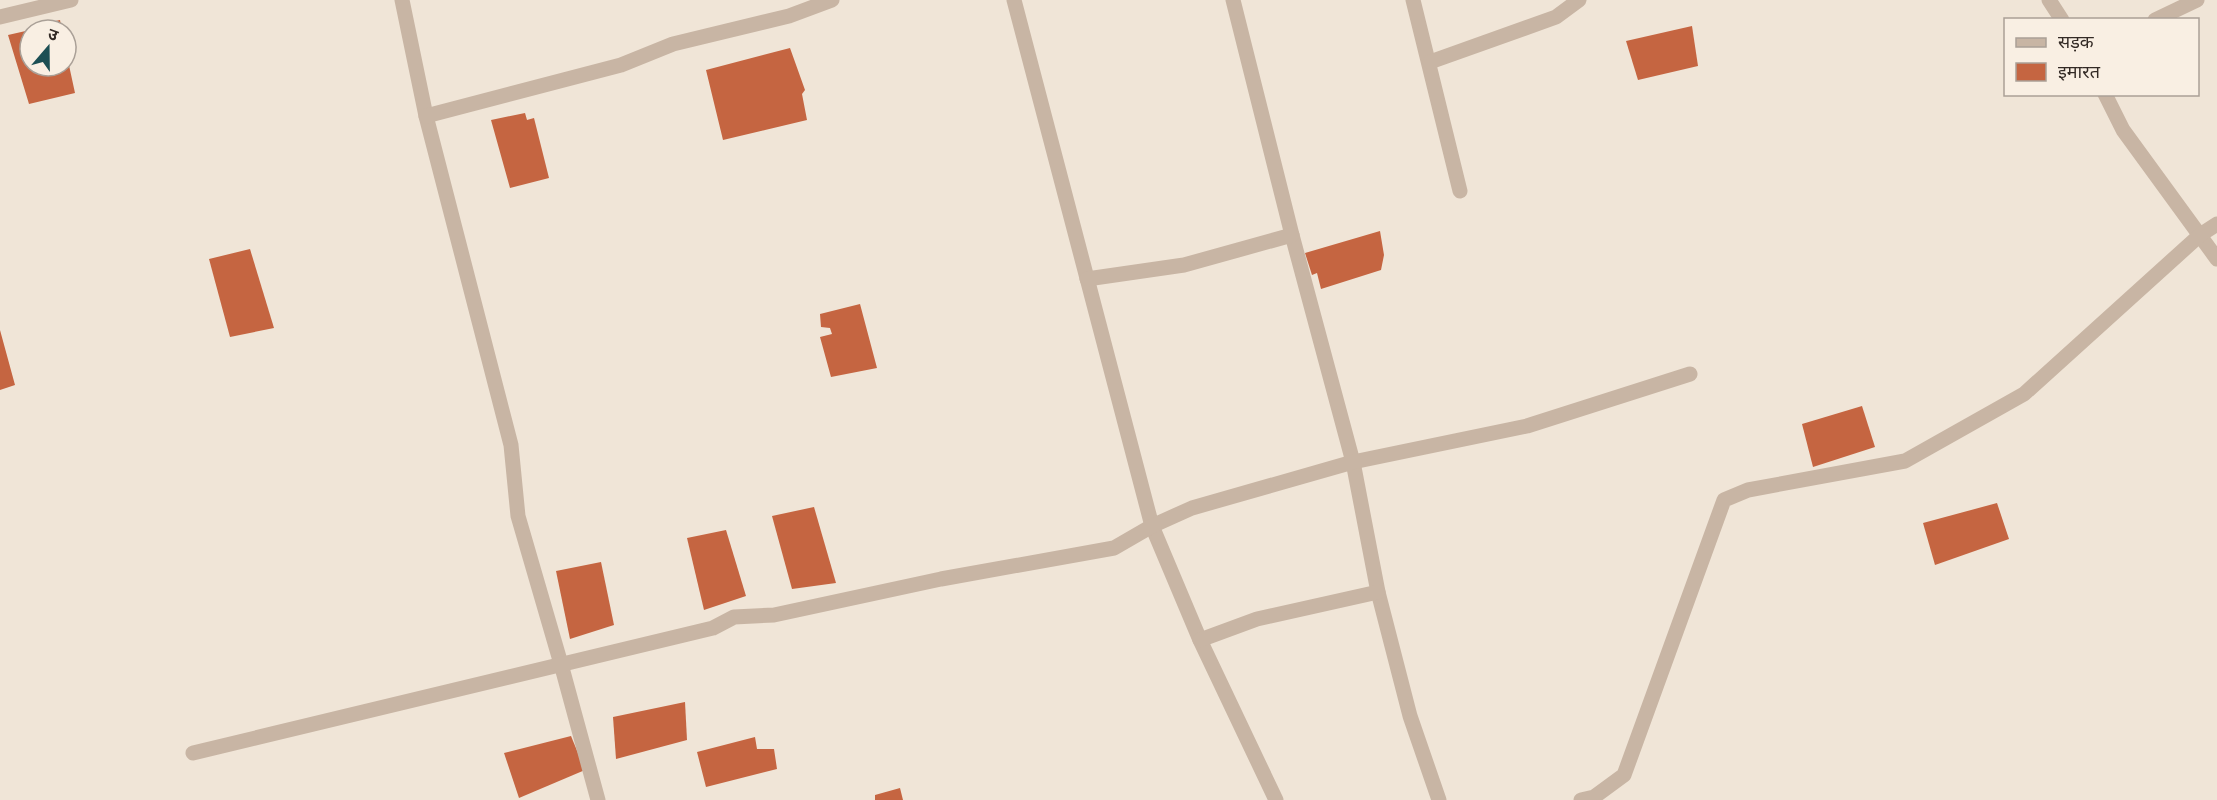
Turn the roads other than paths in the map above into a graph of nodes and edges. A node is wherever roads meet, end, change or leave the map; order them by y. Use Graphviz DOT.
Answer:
graph roads {
  1 [pos="71,0"];
  2 [pos="402,0"];
  3 [pos="832,0"];
  4 [pos="1014,0"];
  5 [pos="1233,0"];
  6 [pos="1413,0"];
  7 [pos="1579,0"];
  8 [pos="2049,0"];
  9 [pos="2197,0"];
  10 [pos="0,17"];
  11 [pos="2061,18"];
  12 [pos="2159,18"];
  13 [pos="1430,62"];
  14 [pos="2106,96"];
  15 [pos="426,116"];
  16 [pos="1460,191"];
  17 [pos="2217,224"];
  18 [pos="1292,235"];
  19 [pos="2200,235"];
  20 [pos="2217,259"];
  21 [pos="1087,279"];
  22 [pos="1690,374"];
  23 [pos="1353,462"];
  24 [pos="1152,526"];
  25 [pos="1378,592"];
  26 [pos="1200,640"];
  27 [pos="561,664"];
  28 [pos="193,753"];
  29 [pos="598,800"];
  30 [pos="1276,800"];
  31 [pos="1439,800"];
  32 [pos="1581,800"];
  1 -- 10 [label="street"];
  2 -- 15 [label="street"];
  3 -- 15 [label="street"];
  4 -- 21 [label="street"];
  5 -- 18 [label="street"];
  6 -- 13 [label="street"];
  7 -- 13 [label="street"];
  8 -- 11 [label="street"];
  9 -- 12 [label="street"];
  13 -- 16 [label="street"];
  14 -- 19 [label="street"];
  15 -- 27 [label="street"];
  17 -- 19 [label="street"];
  18 -- 21 [label="street"];
  18 -- 23 [label="street"];
  19 -- 20 [label="street"];
  19 -- 32 [label="street"];
  21 -- 24 [label="street"];
  22 -- 23 [label="street"];
  23 -- 24 [label="street"];
  23 -- 25 [label="street"];
  24 -- 26 [label="street"];
  24 -- 27 [label="street"];
  25 -- 26 [label="street"];
  25 -- 31 [label="street"];
  26 -- 30 [label="street"];
  27 -- 28 [label="street"];
  27 -- 29 [label="street"];
}
